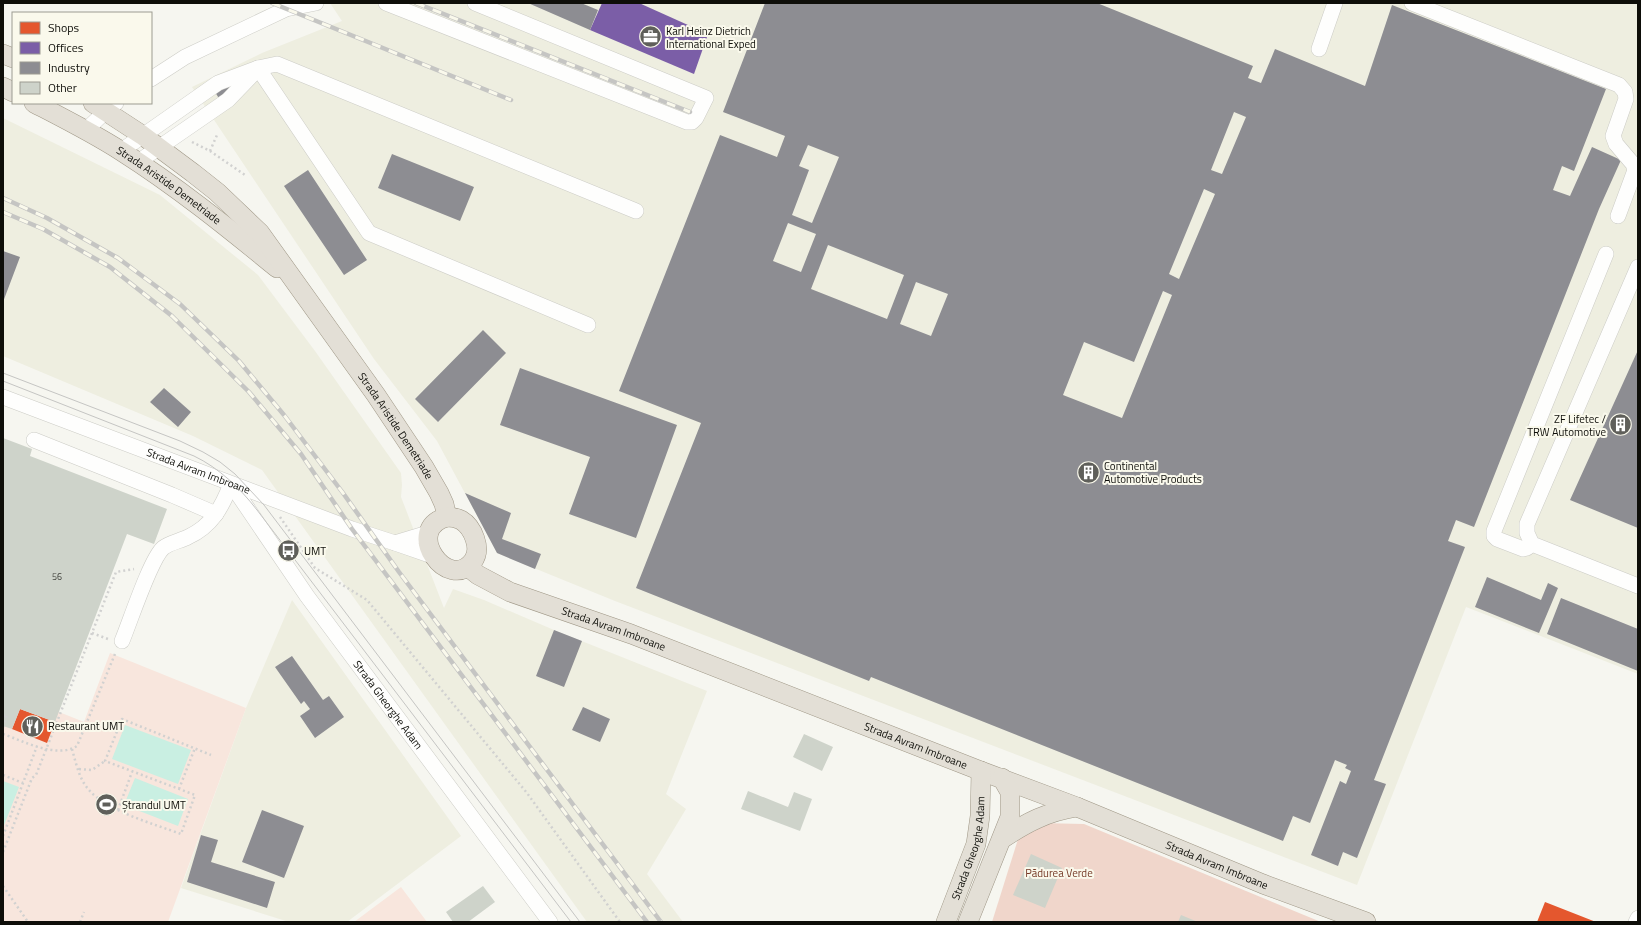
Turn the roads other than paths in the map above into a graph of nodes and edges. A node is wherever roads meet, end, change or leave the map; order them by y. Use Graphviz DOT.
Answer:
graph roads {
  1 [pos="316,3"];
  2 [pos="386,3"];
  3 [pos="475,3"];
  4 [pos="1335,3"];
  5 [pos="1412,3"];
  6 [pos="289,6"];
  7 [pos="1319,49"];
  8 [pos="258,68"];
  9 [pos="152,78"];
  10 [pos="3,87"];
  11 [pos="12,92"];
  12 [pos="36,104"];
  13 [pos="105,106"];
  14 [pos="86,130"];
  15 [pos="142,135"];
  16 [pos="159,147"];
  17 [pos="121,151"];
  18 [pos="138,162"];
  19 [pos="1636,171"];
  20 [pos="636,211"];
  21 [pos="1618,216"];
  22 [pos="1606,254"];
  23 [pos="1638,268"];
  24 [pos="293,281"];
  25 [pos="588,325"];
  26 [pos="3,397"];
  27 [pos="34,440"];
  28 [pos="230,484"];
  29 [pos="216,514"];
  30 [pos="447,517"];
  31 [pos="428,533"];
  32 [pos="395,542"];
  33 [pos="1532,544"];
  34 [pos="435,557"];
  35 [pos="468,566"];
  36 [pos="1638,586"];
  37 [pos="121,642"];
  38 [pos="981,771"];
  39 [pos="1002,778"];
  40 [pos="1078,807"];
  41 [pos="1002,839"];
  42 [pos="1638,918"];
  43 [pos="550,922"];
  44 [pos="946,922"];
  45 [pos="968,922"];
  46 [pos="1366,922"];
  47 [pos="1636,922"];
  1 -- 6 [label="street"];
  2 -- 3 [label="street"];
  4 -- 7 [label="street"];
  5 -- 19 [label="street"];
  6 -- 9 [label="street"];
  8 -- 15 [label="street"];
  8 -- 16 [label="street"];
  8 -- 20 [label="street"];
  8 -- 25 [label="street"];
  10 -- 11 [label="main road"];
  12 -- 14 [label="main road, Strada Aristide Demetriade"];
  13 -- 14 [label="street"];
  13 -- 15 [label="main road, Strada Aristide Demetriade"];
  14 -- 17 [label="main road, Strada Aristide Demetriade"];
  15 -- 16 [label="main road, Strada Aristide Demetriade"];
  15 -- 17 [label="street"];
  16 -- 18 [label="street"];
  16 -- 24 [label="main road, Strada Aristide Demetriade"];
  17 -- 18 [label="main road, Strada Aristide Demetriade"];
  18 -- 24 [label="main road, Strada Aristide Demetriade"];
  19 -- 21 [label="street"];
  22 -- 33 [label="street"];
  23 -- 33 [label="street"];
  24 -- 30 [label="main road, Strada Aristide Demetriade"];
  26 -- 28 [label="street, Strada Avram Imbroane"];
  27 -- 29 [label="street"];
  28 -- 29 [label="street"];
  28 -- 32 [label="street, Strada Avram Imbroane"];
  28 -- 43 [label="street, Strada Gheorghe Adam"];
  29 -- 37 [label="street"];
  30 -- 31 [label="main road"];
  30 -- 35 [label="main road"];
  31 -- 32 [label="street"];
  31 -- 34 [label="main road"];
  32 -- 34 [label="street, Strada Avram Imbroane"];
  33 -- 36 [label="street"];
  34 -- 35 [label="main road"];
  35 -- 38 [label="main road, Strada Avram Imbroane"];
  38 -- 39 [label="main road, Strada Avram Imbroane"];
  38 -- 44 [label="main road, Strada Gheorghe Adam"];
  39 -- 40 [label="main road, Strada Avram Imbroane"];
  39 -- 41 [label="main road, Strada Gheorghe Adam"];
  40 -- 41 [label="main road"];
  40 -- 46 [label="main road, Strada Avram Imbroane"];
  41 -- 45 [label="main road, Strada Gheorghe Adam"];
  42 -- 47 [label="street"];
}
